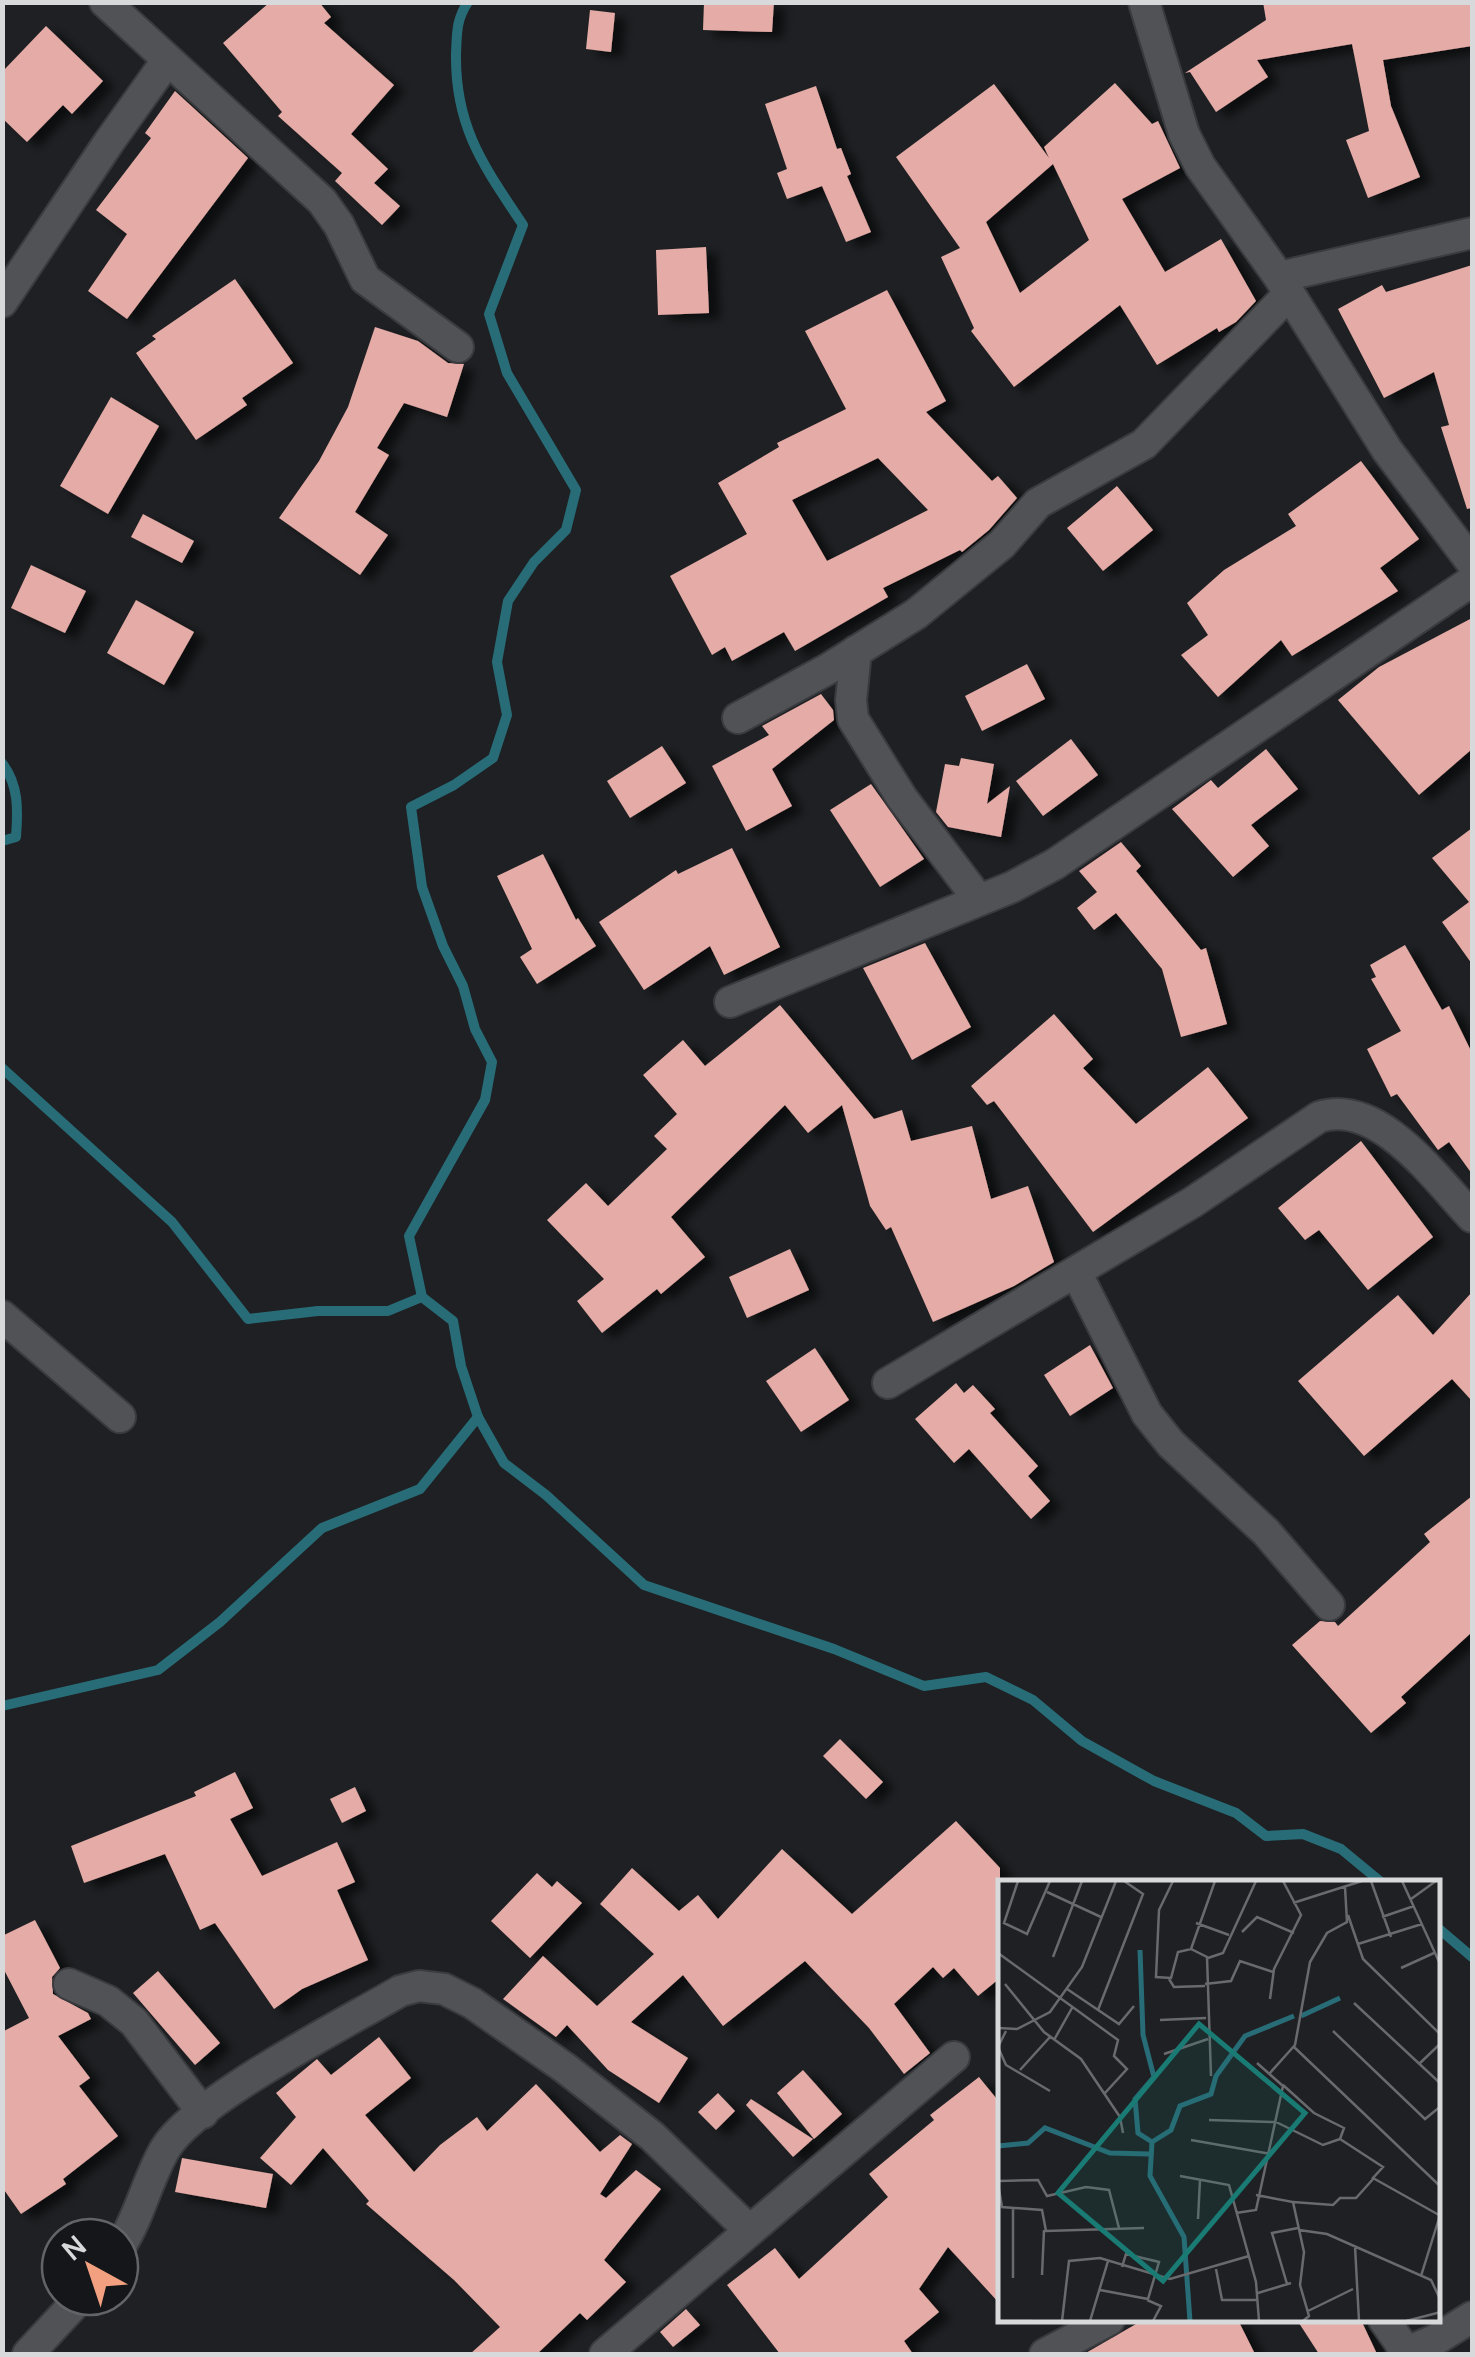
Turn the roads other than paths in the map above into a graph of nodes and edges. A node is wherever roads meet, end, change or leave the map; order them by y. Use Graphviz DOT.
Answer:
graph roads {
  1 [pos="105,2"];
  2 [pos="1144,2"];
  3 [pos="166,62"];
  4 [pos="1472,232"];
  5 [pos="1284,286"];
  6 [pos="2,302"];
  7 [pos="458,347"];
  8 [pos="1472,563"];
  9 [pos="1472,581"];
  10 [pos="856,651"];
  11 [pos="738,718"];
  12 [pos="979,900"];
  13 [pos="730,1002"];
  14 [pos="1472,1217"];
  15 [pos="1076,1272"];
  16 [pos="2,1316"];
  17 [pos="888,1383"];
  18 [pos="120,1418"];
  19 [pos="1329,1606"];
  20 [pos="69,1984"];
  21 [pos="954,2056"];
  22 [pos="202,2113"];
  23 [pos="138,2217"];
  24 [pos="748,2229"];
  25 [pos="62,2317"];
  26 [pos="1472,2317"];
  27 [pos="1105,2322"];
  28 [pos="1385,2322"];
  29 [pos="28,2354"];
  30 [pos="605,2354"];
  31 [pos="1044,2354"];
  32 [pos="1406,2354"];
  1 -- 3 [label="street"];
  2 -- 5 [label="street"];
  3 -- 6 [label="street"];
  3 -- 7 [label="street"];
  4 -- 5 [label="street"];
  5 -- 8 [label="street"];
  5 -- 10 [label="street"];
  9 -- 12 [label="street"];
  10 -- 11 [label="street"];
  10 -- 12 [label="street"];
  12 -- 13 [label="street"];
  14 -- 15 [label="street"];
  15 -- 17 [label="street"];
  15 -- 19 [label="street"];
  16 -- 18 [label="street"];
  20 -- 22 [label="street"];
  21 -- 24 [label="street"];
  22 -- 23 [label="street"];
  22 -- 24 [label="street"];
  24 -- 30 [label="street"];
  25 -- 29 [label="street"];
  26 -- 32 [label="street"];
  27 -- 31 [label="street"];
  28 -- 32 [label="street"];
}
